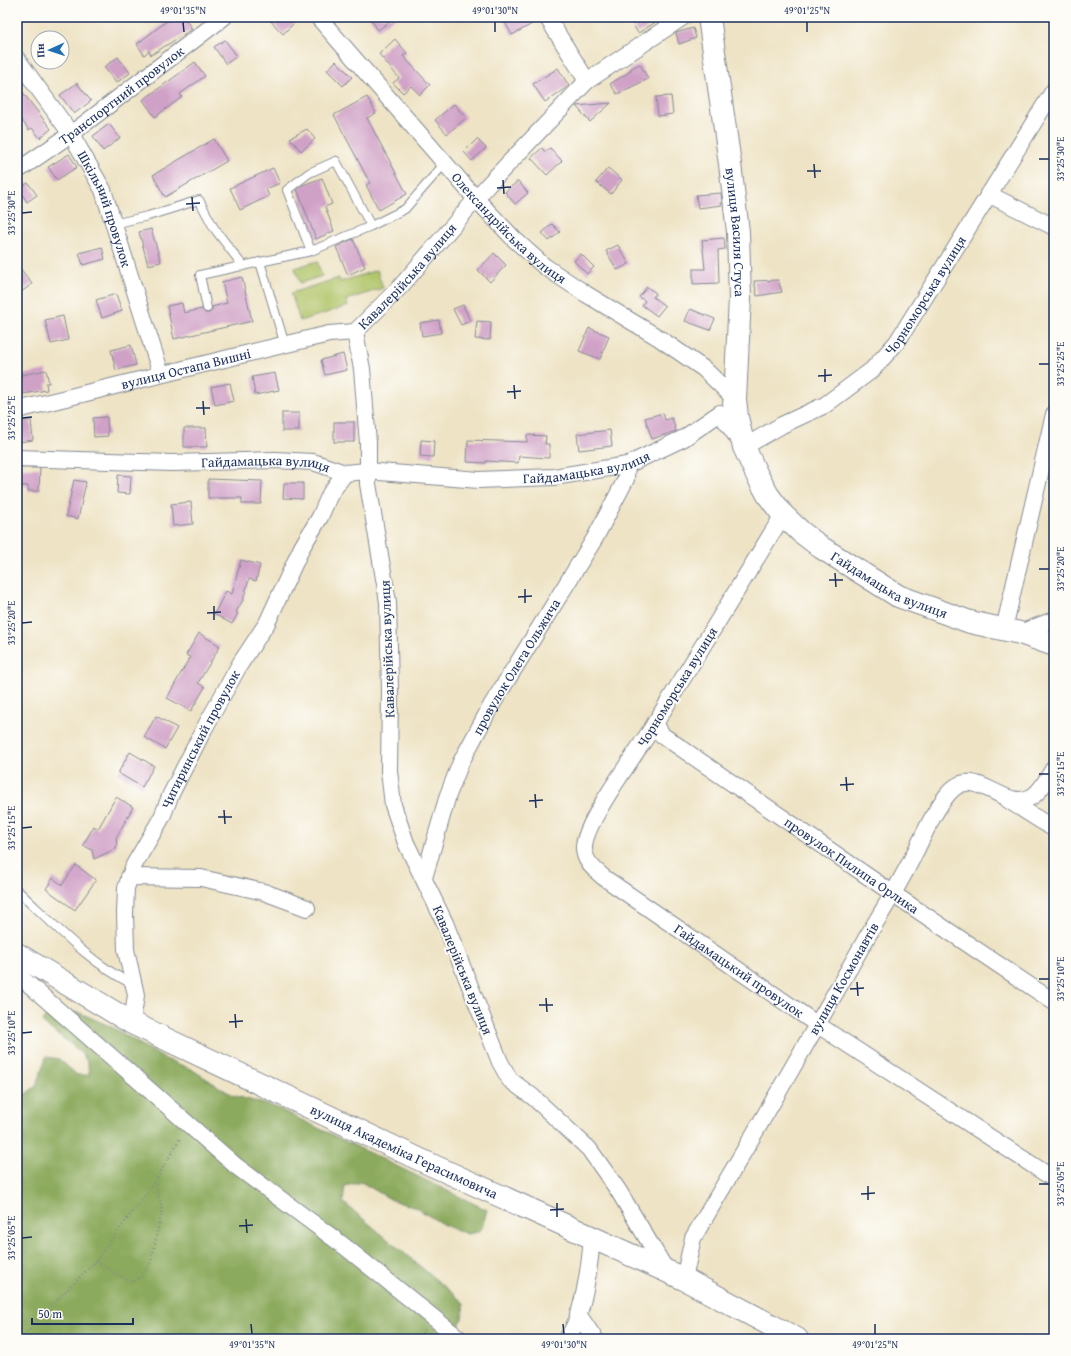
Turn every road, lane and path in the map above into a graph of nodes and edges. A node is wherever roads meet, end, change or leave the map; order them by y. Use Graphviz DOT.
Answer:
graph roads {
  1 [pos="224,17"];
  2 [pos="318,17"];
  3 [pos="547,17"];
  4 [pos="683,17"];
  5 [pos="709,17"];
  6 [pos="17,59"];
  7 [pos="587,81"];
  8 [pos="1054,90"];
  9 [pos="70,134"];
  10 [pos="445,163"];
  11 [pos="17,170"];
  12 [pos="988,194"];
  13 [pos="476,199"];
  14 [pos="113,224"];
  15 [pos="371,226"];
  16 [pos="1054,226"];
  17 [pos="311,251"];
  18 [pos="260,262"];
  19 [pos="243,266"];
  20 [pos="207,308"];
  21 [pos="355,332"];
  22 [pos="285,345"];
  23 [pos="161,374"];
  24 [pos="728,406"];
  25 [pos="17,410"];
  26 [pos="1054,414"];
  27 [pos="744,447"];
  28 [pos="17,458"];
  29 [pos="627,465"];
  30 [pos="367,471"];
  31 [pos="345,473"];
  32 [pos="783,515"];
  33 [pos="1054,620"];
  34 [pos="1012,631"];
  35 [pos="1054,645"];
  36 [pos="655,723"];
  37 [pos="1054,768"];
  38 [pos="1006,798"];
  39 [pos="1054,829"];
  40 [pos="588,863"];
  41 [pos="129,877"];
  42 [pos="424,878"];
  43 [pos="17,890"];
  44 [pos="892,894"];
  45 [pos="307,908"];
  46 [pos="17,954"];
  47 [pos="17,974"];
  48 [pos="134,985"];
  49 [pos="1054,1002"];
  50 [pos="132,1023"];
  51 [pos="818,1025"];
  52 [pos="189,1125"];
  53 [pos="1054,1179"];
  54 [pos="155,1181"];
  55 [pos="592,1238"];
  56 [pos="96,1261"];
  57 [pos="675,1274"];
  58 [pos="578,1314"];
  59 [pos="571,1337"];
  60 [pos="22,1339"];
  61 [pos="460,1339"];
  62 [pos="595,1339"];
  63 [pos="797,1339"];
  1 -- 9 [label="street, Транспортний провулок"];
  2 -- 10 [label="street, Олександрійська вулиця"];
  3 -- 7 [label="street"];
  4 -- 7 [label="street, Кавалерійська вулиця"];
  5 -- 24 [label="main road, вулиця Василя Стуса"];
  6 -- 9 [label="street, Шкільний провулок"];
  7 -- 13 [label="street, Кавалерійська вулиця"];
  8 -- 12 [label="street, Чорноморська вулиця"];
  9 -- 11 [label="street, Транспортний провулок"];
  9 -- 14 [label="street, Шкільний провулок"];
  10 -- 13 [label="street, Олександрійська вулиця"];
  10 -- 15 [label="lane"];
  12 -- 16 [label="street"];
  12 -- 27 [label="street, Чорноморська вулиця"];
  13 -- 21 [label="street, Кавалерійська вулиця"];
  13 -- 24 [label="street, Олександрійська вулиця"];
  14 -- 19 [label="lane"];
  14 -- 23 [label="street, Шкільний провулок"];
  15 -- 17 [label="lane"];
  15 -- 17 [label="lane"];
  17 -- 18 [label="lane"];
  18 -- 19 [label="lane"];
  18 -- 22 [label="lane"];
  19 -- 20 [label="lane"];
  21 -- 22 [label="street, вулиця Остапа Вишні"];
  21 -- 30 [label="street, Кавалерійська вулиця"];
  22 -- 23 [label="street, вулиця Остапа Вишні"];
  23 -- 25 [label="street, вулиця Остапа Вишні"];
  24 -- 27 [label="main road, вулиця Василя Стуса"];
  24 -- 29 [label="street, Гайдамацька вулиця"];
  26 -- 34 [label="street"];
  27 -- 32 [label="main road, Гайдамацька вулиця"];
  28 -- 31 [label="street, Гайдамацька вулиця"];
  29 -- 30 [label="street, Гайдамацька вулиця"];
  29 -- 42 [label="street, провулок Олега Ольжича"];
  30 -- 31 [label="street, Гайдамацька вулиця"];
  30 -- 42 [label="street, Кавалерійська вулиця"];
  31 -- 41 [label="street, Чигиринський провулок"];
  32 -- 34 [label="main road, Гайдамацька вулиця"];
  32 -- 36 [label="street, Чорноморська вулиця"];
  33 -- 34 [label="street"];
  34 -- 35 [label="main road, Гайдамацька вулиця"];
  36 -- 40 [label="street, Чорноморська вулиця"];
  36 -- 44 [label="street, провулок Пилипа Орлика"];
  37 -- 38 [label="street, вулиця Космонавтів"];
  38 -- 39 [label="street"];
  38 -- 44 [label="street, вулиця Космонавтів"];
  40 -- 51 [label="street, Гайдамацький провулок"];
  41 -- 45 [label="street"];
  41 -- 48 [label="street, Чигиринський провулок"];
  42 -- 57 [label="street, Кавалерійська вулиця"];
  43 -- 48 [label="lane"];
  44 -- 49 [label="street, провулок Пилипа Орлика"];
  44 -- 51 [label="street, вулиця Космонавтів"];
  46 -- 50 [label="main road, вулиця Академіка Герасимовича"];
  47 -- 52 [label="street"];
  48 -- 50 [label="street, Чигиринський провулок"];
  50 -- 55 [label="main road, вулиця Академіка Герасимовича"];
  51 -- 53 [label="street, Гайдамацький провулок"];
  51 -- 57 [label="street, вулиця Космонавтів"];
  52 -- 54 [label="path"];
  52 -- 61 [label="street"];
  54 -- 56 [label="path"];
  54 -- 56 [label="path"];
  55 -- 57 [label="main road, вулиця Академіка Герасимовича"];
  55 -- 58 [label="street"];
  56 -- 60 [label="path"];
  57 -- 63 [label="main road, вулиця Академіка Герасимовича"];
  58 -- 59 [label="street"];
  58 -- 62 [label="street"];
}
